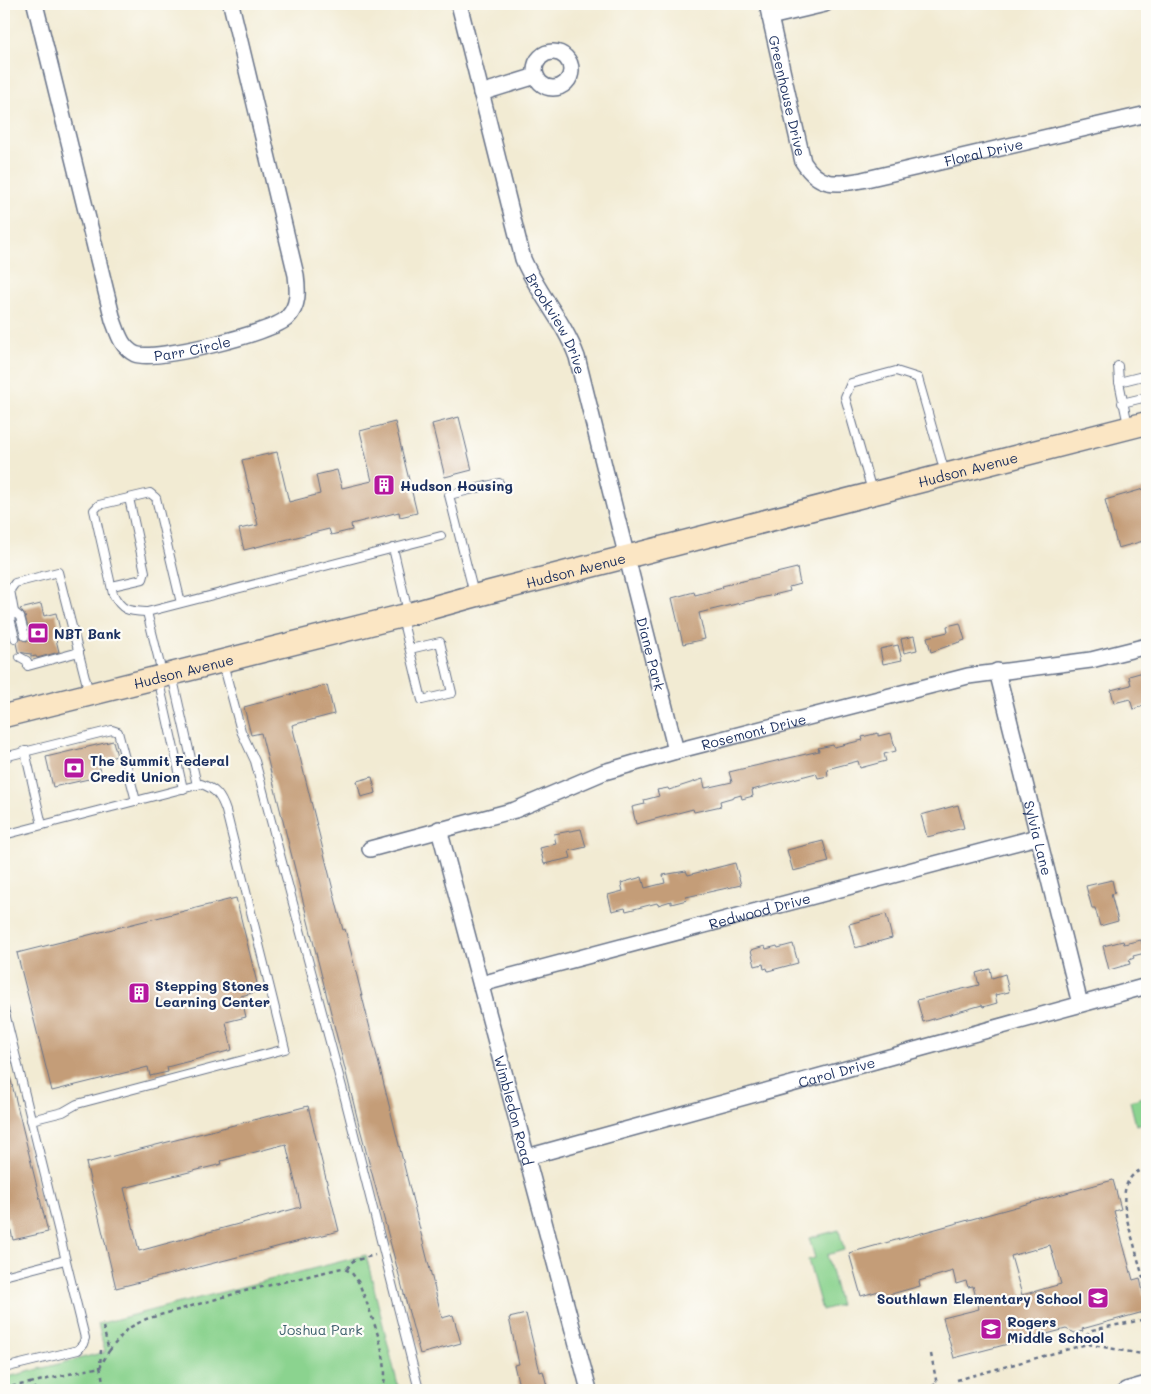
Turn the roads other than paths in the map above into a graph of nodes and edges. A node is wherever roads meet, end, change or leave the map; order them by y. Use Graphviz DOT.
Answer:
graph roads {
  1 [pos="35,4"];
  2 [pos="231,4"];
  3 [pos="459,4"];
  4 [pos="825,4"];
  5 [pos="769,10"];
  6 [pos="536,76"];
  7 [pos="480,92"];
  8 [pos="1147,114"];
  9 [pos="820,180"];
  10 [pos="1118,366"];
  11 [pos="1147,375"];
  12 [pos="1119,382"];
  13 [pos="1147,397"];
  14 [pos="1122,403"];
  15 [pos="1138,425"];
  16 [pos="946,475"];
  17 [pos="499,483"];
  18 [pos="873,493"];
  19 [pos="129,498"];
  20 [pos="441,536"];
  21 [pos="393,548"];
  22 [pos="626,557"];
  23 [pos="112,586"];
  24 [pos="474,596"];
  25 [pos="181,603"];
  26 [pos="14,612"];
  27 [pos="147,612"];
  28 [pos="405,615"];
  29 [pos="25,636"];
  30 [pos="15,638"];
  31 [pos="1147,646"];
  32 [pos="410,649"];
  33 [pos="79,652"];
  34 [pos="25,658"];
  35 [pos="222,661"];
  36 [pos="997,672"];
  37 [pos="164,675"];
  38 [pos="89,693"];
  39 [pos="4,716"];
  40 [pos="25,751"];
  41 [pos="676,751"];
  42 [pos="4,757"];
  43 [pos="197,785"];
  44 [pos="183,789"];
  45 [pos="136,801"];
  46 [pos="42,825"];
  47 [pos="439,830"];
  48 [pos="4,835"];
  49 [pos="1037,837"];
  50 [pos="370,848"];
  51 [pos="481,984"];
  52 [pos="1147,986"];
  53 [pos="1080,1004"];
  54 [pos="4,1009"];
  55 [pos="5,1018"];
  56 [pos="31,1120"];
  57 [pos="527,1158"];
  58 [pos="65,1260"];
  59 [pos="4,1276"];
  60 [pos="4,1368"];
  61 [pos="1147,1384"];
  62 [pos="418,1386"];
  63 [pos="589,1390"];
  64 [pos="1126,1390"];
  1 -- 2 [label="street, Parr Circle"];
  3 -- 7 [label="street, Brookview Drive"];
  4 -- 5 [label="street"];
  5 -- 9 [label="street, Greenhouse Drive"];
  6 -- 7 [label="street"];
  7 -- 22 [label="street, Brookview Drive"];
  8 -- 9 [label="street, Floral Drive"];
  10 -- 12 [label="lane"];
  11 -- 12 [label="lane"];
  12 -- 14 [label="lane"];
  13 -- 14 [label="lane"];
  14 -- 15 [label="lane"];
  15 -- 16 [label="main road, Hudson Avenue"];
  16 -- 18 [label="main road, Hudson Avenue"];
  16 -- 18 [label="lane"];
  17 -- 24 [label="lane"];
  18 -- 22 [label="main road, Hudson Avenue"];
  19 -- 23 [label="lane"];
  19 -- 23 [label="lane"];
  19 -- 25 [label="lane"];
  20 -- 21 [label="lane"];
  21 -- 25 [label="lane"];
  21 -- 28 [label="lane"];
  22 -- 24 [label="main road, Hudson Avenue"];
  22 -- 41 [label="street, Diane Park"];
  23 -- 27 [label="lane"];
  24 -- 28 [label="main road, Hudson Avenue"];
  25 -- 27 [label="lane"];
  26 -- 29 [label="lane"];
  26 -- 30 [label="lane"];
  26 -- 33 [label="lane"];
  27 -- 37 [label="lane"];
  28 -- 32 [label="lane"];
  28 -- 35 [label="main road, Hudson Avenue"];
  31 -- 36 [label="street, Rosemont Drive"];
  32 -- 32 [label="lane"];
  33 -- 34 [label="lane"];
  33 -- 38 [label="lane"];
  35 -- 37 [label="main road, Hudson Avenue"];
  35 -- 62 [label="lane"];
  36 -- 41 [label="street, Rosemont Drive"];
  36 -- 49 [label="street, Sylvia Lane"];
  37 -- 38 [label="main road, Hudson Avenue"];
  37 -- 43 [label="lane"];
  37 -- 44 [label="lane"];
  38 -- 39 [label="main road, Hudson Avenue"];
  40 -- 42 [label="lane"];
  40 -- 45 [label="lane"];
  40 -- 46 [label="lane"];
  41 -- 47 [label="street, Rosemont Drive"];
  43 -- 44 [label="lane"];
  43 -- 56 [label="lane"];
  44 -- 45 [label="lane"];
  45 -- 46 [label="lane"];
  46 -- 48 [label="lane"];
  47 -- 50 [label="street, Rosemont Drive"];
  47 -- 51 [label="street, Wimbledon Road"];
  49 -- 51 [label="street, Redwood Drive"];
  49 -- 53 [label="street, Sylvia Lane"];
  51 -- 57 [label="street, Wimbledon Road"];
  52 -- 53 [label="street, Carol Drive"];
  53 -- 57 [label="street, Carol Drive"];
  54 -- 55 [label="lane"];
  55 -- 56 [label="lane"];
  56 -- 58 [label="lane"];
  57 -- 63 [label="street, Wimbledon Road"];
  58 -- 59 [label="lane"];
  58 -- 60 [label="lane"];
  61 -- 64 [label="street"];
}
